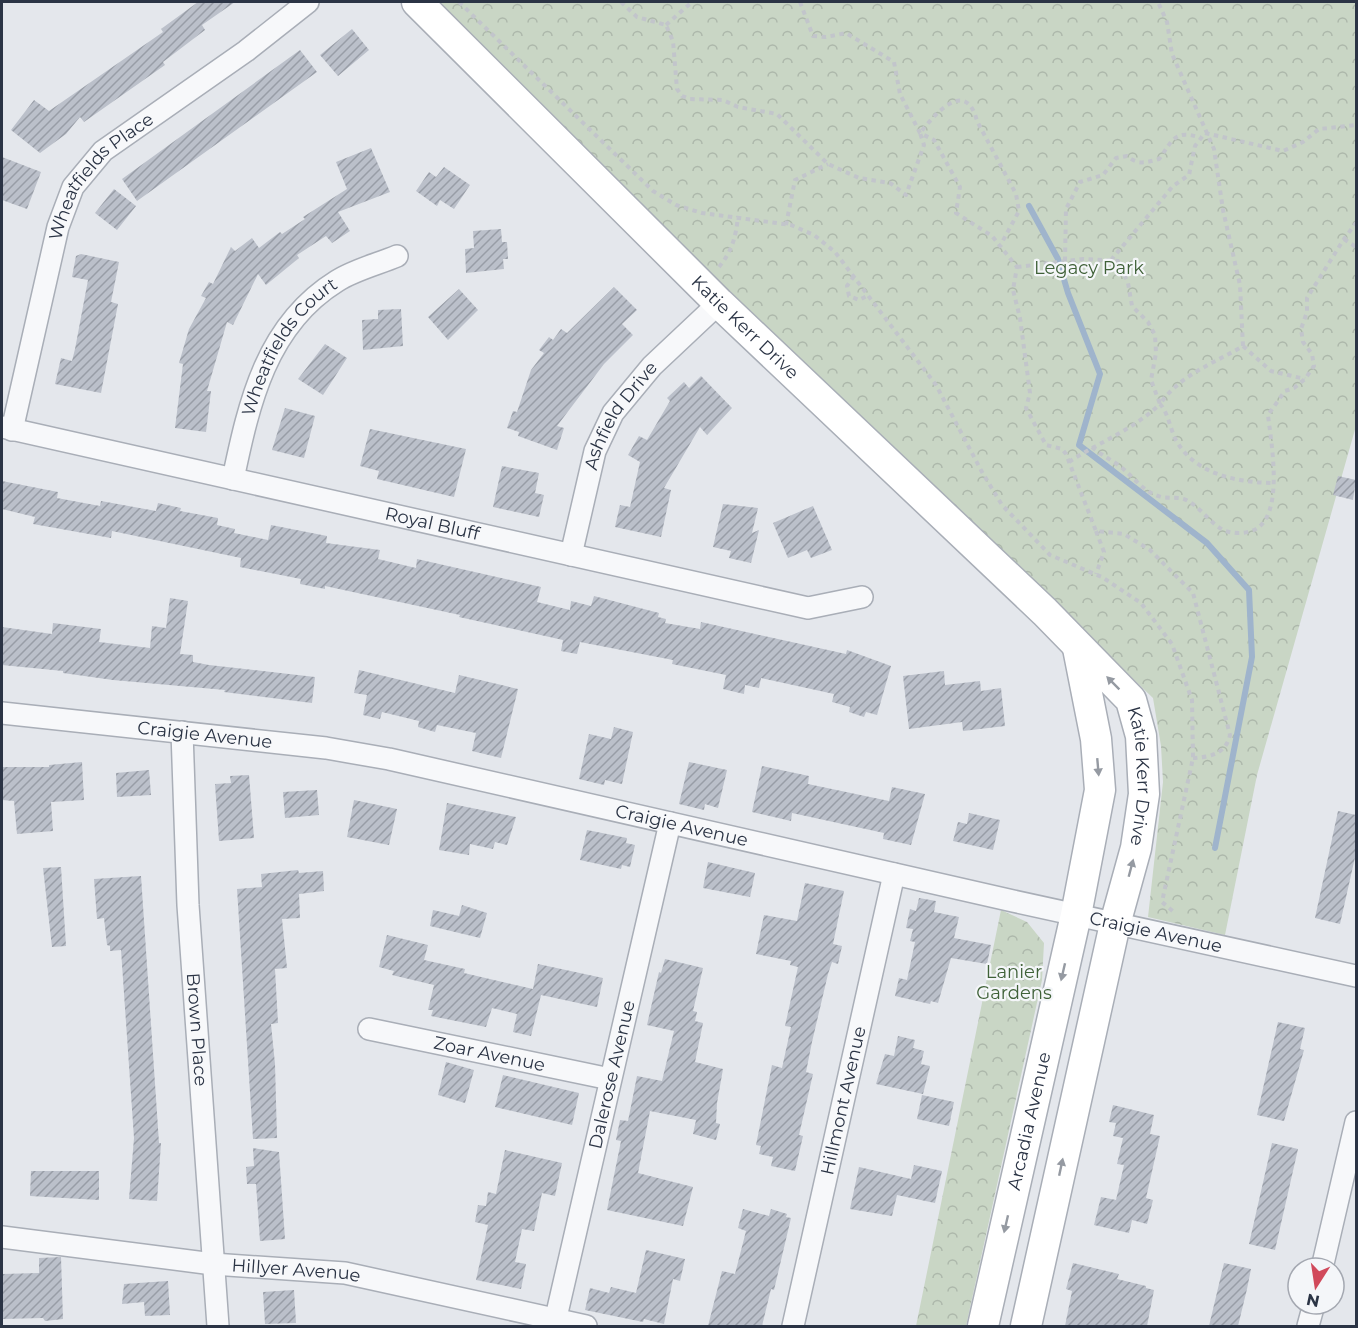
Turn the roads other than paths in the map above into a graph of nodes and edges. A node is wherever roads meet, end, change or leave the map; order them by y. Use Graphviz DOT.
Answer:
graph roads {
  1 [pos="308,2"];
  2 [pos="417,2"];
  3 [pos="397,256"];
  4 [pos="719,303"];
  5 [pos="7,428"];
  6 [pos="233,479"];
  7 [pos="571,555"];
  8 [pos="861,597"];
  9 [pos="1078,648"];
  10 [pos="2,713"];
  11 [pos="182,732"];
  12 [pos="670,823"];
  13 [pos="894,874"];
  14 [pos="1076,915"];
  15 [pos="1115,924"];
  16 [pos="1356,976"];
  17 [pos="369,1029"];
  18 [pos="610,1079"];
  19 [pos="1356,1122"];
  20 [pos="2,1237"];
  21 [pos="1325,1256"];
  22 [pos="213,1264"];
  23 [pos="555,1323"];
  24 [pos="218,1326"];
  25 [pos="585,1326"];
  26 [pos="793,1326"];
  27 [pos="983,1326"];
  28 [pos="1026,1326"];
  1 -- 5 [label="street, Wheatfields Place"];
  2 -- 4 [label="street, Katie Kerr Drive"];
  3 -- 6 [label="street, Wheatfields Court"];
  4 -- 7 [label="street, Ashfield Drive"];
  4 -- 9 [label="street, Katie Kerr Drive"];
  5 -- 6 [label="street, Royal Bluff"];
  6 -- 7 [label="street, Royal Bluff"];
  7 -- 8 [label="street, Royal Bluff"];
  9 -- 14 [label="street, Katie Kerr Drive, one-way"];
  15 -- 9 [label="street, Katie Kerr Drive, one-way"];
  10 -- 11 [label="street, Craigie Avenue"];
  11 -- 12 [label="street, Craigie Avenue"];
  11 -- 22 [label="street, Brown Place"];
  12 -- 13 [label="street, Craigie Avenue"];
  12 -- 18 [label="street, Dalerose Avenue"];
  13 -- 14 [label="street, Craigie Avenue"];
  13 -- 26 [label="street, Hillmont Avenue"];
  14 -- 15 [label="street, Craigie Avenue"];
  14 -- 27 [label="street, Arcadia Avenue, one-way"];
  15 -- 16 [label="street, Craigie Avenue"];
  28 -- 15 [label="street, one-way"];
  17 -- 18 [label="street, Zoar Avenue"];
  18 -- 23 [label="street, Dalerose Avenue"];
  19 -- 21 [label="street"];
  20 -- 22 [label="street, Hillyer Avenue"];
  22 -- 23 [label="street, Hillyer Avenue"];
  22 -- 24 [label="street, Brown Place"];
  23 -- 25 [label="street, Hillyer Avenue"];
}
